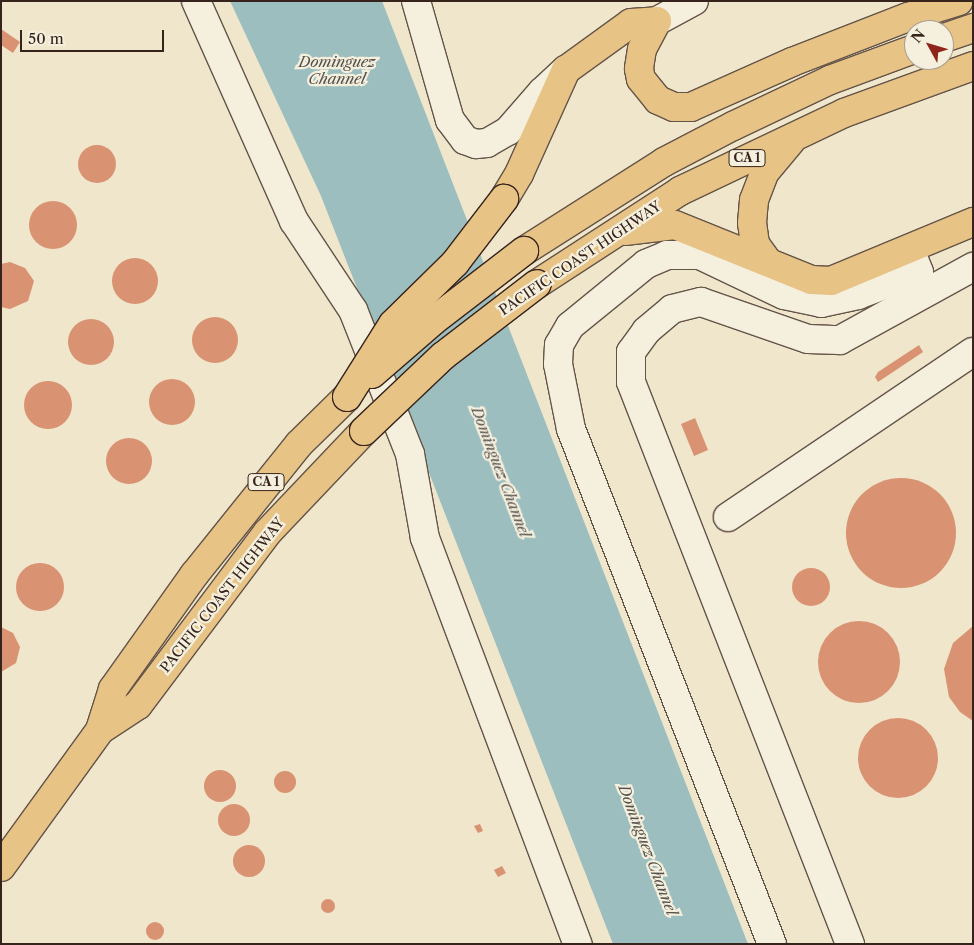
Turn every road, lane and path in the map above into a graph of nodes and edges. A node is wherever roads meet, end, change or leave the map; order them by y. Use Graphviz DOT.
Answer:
graph roads {
  1 [pos="196,1"];
  2 [pos="416,1"];
  3 [pos="694,1"];
  4 [pos="959,1"];
  5 [pos="657,21"];
  6 [pos="973,28"];
  7 [pos="954,35"];
  8 [pos="904,53"];
  9 [pos="973,66"];
  10 [pos="566,70"];
  11 [pos="794,136"];
  12 [pos="973,222"];
  13 [pos="616,234"];
  14 [pos="910,250"];
  15 [pos="768,262"];
  16 [pos="973,267"];
  17 [pos="973,352"];
  18 [pos="347,397"];
  19 [pos="728,517"];
  20 [pos="100,730"];
  21 [pos="1,867"];
  22 [pos="578,944"];
  23 [pos="772,944"];
  24 [pos="850,944"];
  1 -- 22 [label="street"];
  2 -- 10 [label="street"];
  3 -- 5 [label="street"];
  4 -- 5 [label="highway"];
  5 -- 10 [label="highway"];
  6 -- 7 [label="highway"];
  8 -- 18 [label="highway, PACIFIC COAST HIGHWAY / CA 1, bridge"];
  9 -- 11 [label="highway, PACIFIC COAST HIGHWAY / CA 1"];
  10 -- 18 [label="highway, bridge"];
  11 -- 13 [label="highway, PACIFIC COAST HIGHWAY / CA 1"];
  11 -- 15 [label="highway"];
  12 -- 14 [label="highway"];
  13 -- 15 [label="highway"];
  13 -- 20 [label="highway, PACIFIC COAST HIGHWAY / CA 1, bridge"];
  14 -- 15 [label="highway"];
  14 -- 23 [label="street"];
  16 -- 24 [label="street"];
  17 -- 19 [label="street"];
  18 -- 20 [label="highway, PACIFIC COAST HIGHWAY / CA 1"];
  20 -- 21 [label="highway, PACIFIC COAST HIGHWAY / CA 1"];
}
